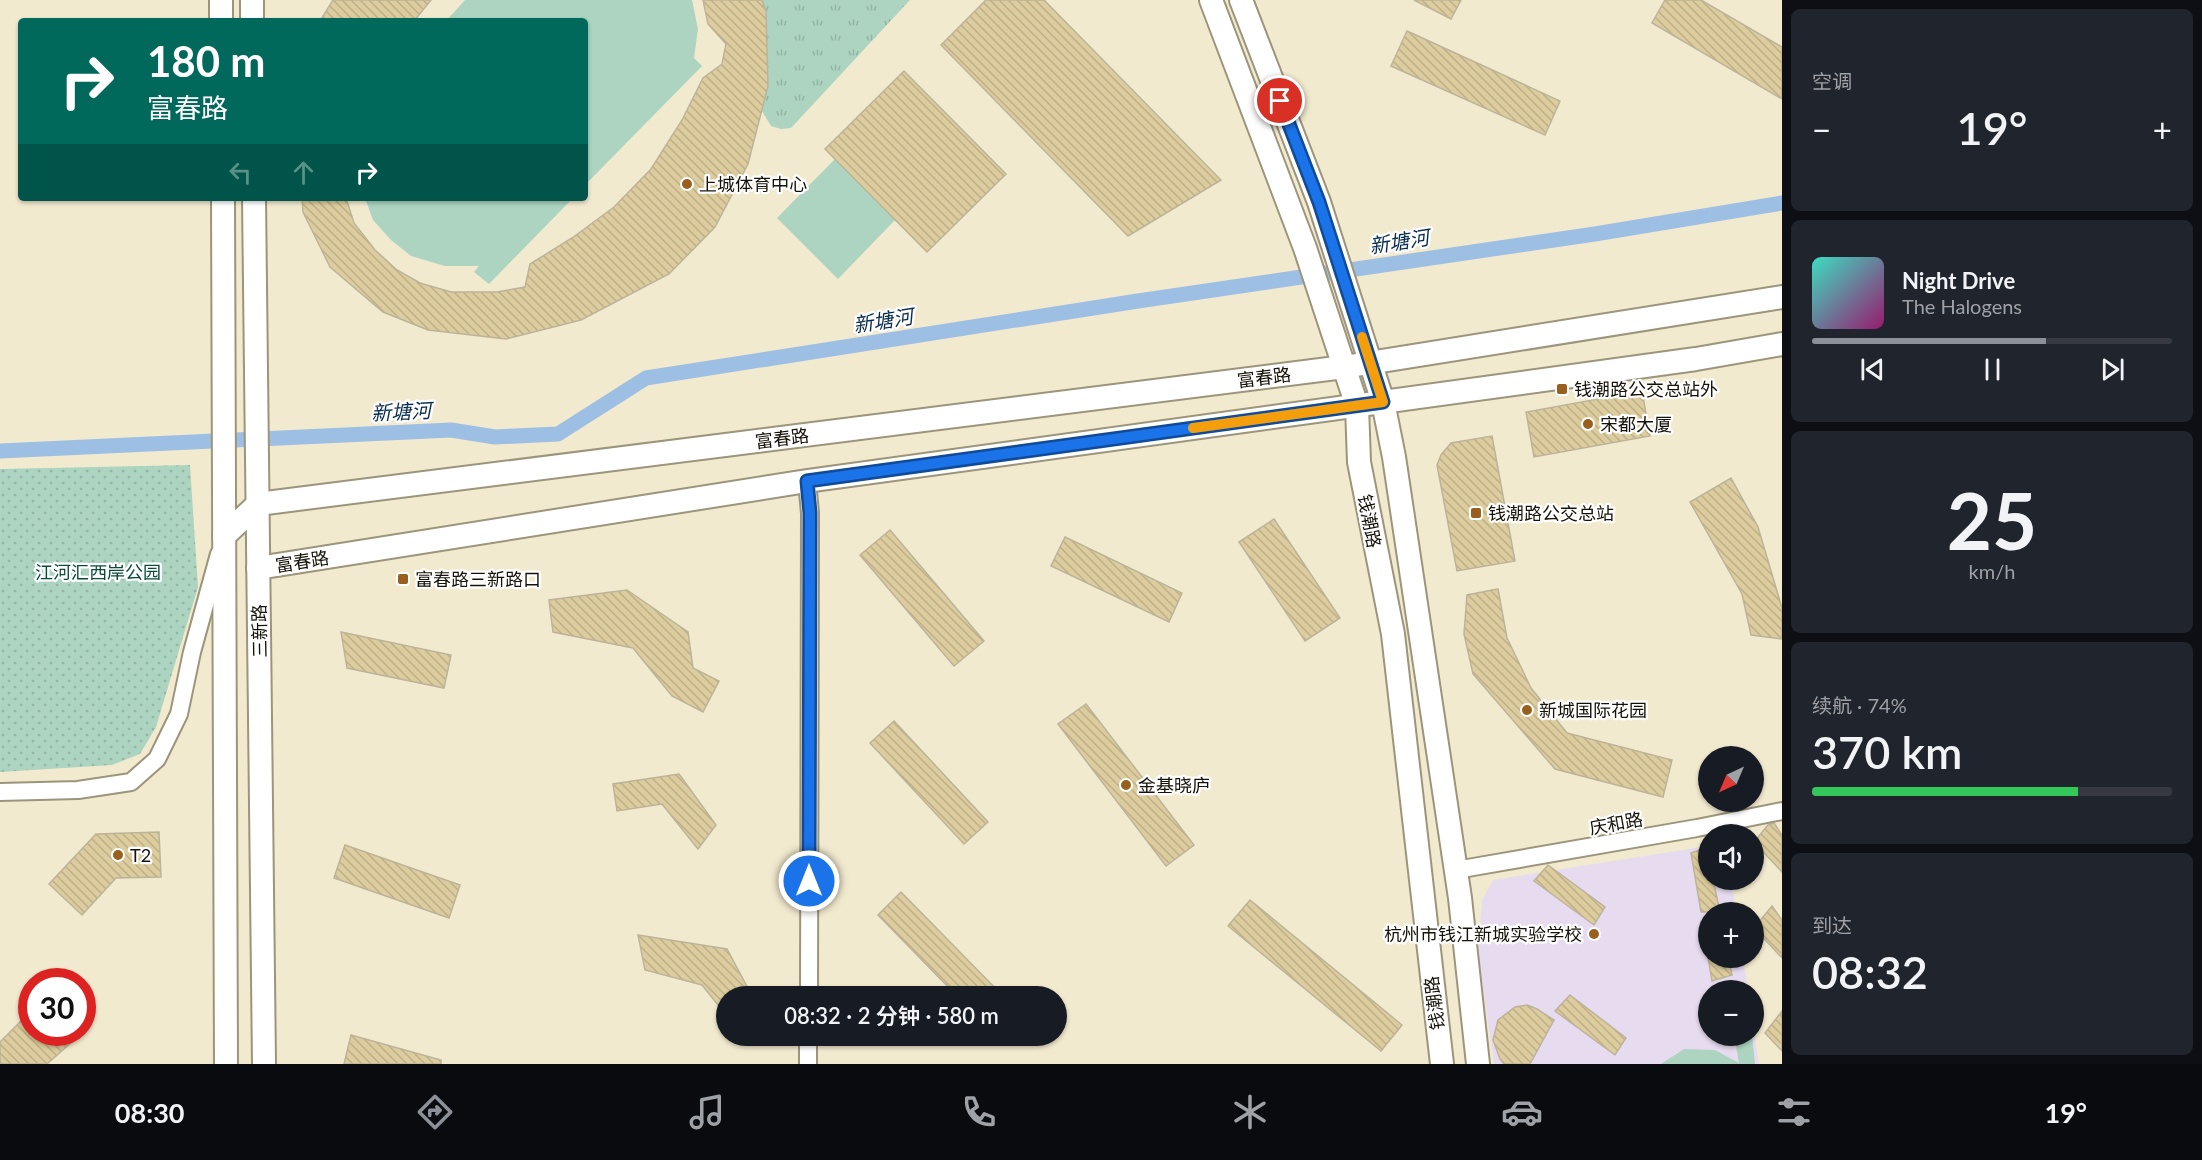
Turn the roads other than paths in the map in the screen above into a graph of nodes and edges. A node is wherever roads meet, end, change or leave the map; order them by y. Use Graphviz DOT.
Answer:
graph roads {
  1 [pos="221,0"];
  2 [pos="252,0"];
  3 [pos="1211,0"];
  4 [pos="1241,0"];
  5 [pos="221,18"];
  6 [pos="252,18"];
  7 [pos="223,201"];
  8 [pos="254,201"];
  9 [pos="1782,297"];
  10 [pos="1782,344"];
  11 [pos="1371,363"];
  12 [pos="1344,367"];
  13 [pos="1383,402"];
  14 [pos="1357,406"];
  15 [pos="807,481"];
  16 [pos="258,504"];
  17 [pos="224,536"];
  18 [pos="258,568"];
  19 [pos="0,792"];
  20 [pos="1782,811"];
  21 [pos="1456,870"];
  22 [pos="809,986"];
  23 [pos="808,1046"];
  24 [pos="226,1064"];
  25 [pos="264,1064"];
  26 [pos="808,1064"];
  27 [pos="1442,1064"];
  28 [pos="1478,1064"];
  1 -- 5 [label="main road"];
  2 -- 6 [label="main road"];
  3 -- 12 [label="main road, 钱潮路"];
  4 -- 11 [label="main road, 钱潮路"];
  7 -- 17 [label="main road, 三新路"];
  8 -- 16 [label="main road, 三新路"];
  9 -- 11 [label="main road, 富春路"];
  10 -- 13 [label="main road, 富春路"];
  11 -- 12 [label="main road, 富春路"];
  11 -- 13 [label="main road, 钱潮路"];
  12 -- 14 [label="main road, 钱潮路"];
  12 -- 16 [label="main road, 富春路"];
  13 -- 14 [label="main road, 富春路"];
  13 -- 21 [label="main road, 钱潮路"];
  14 -- 15 [label="main road, 富春路"];
  14 -- 27 [label="main road, 钱潮路"];
  15 -- 18 [label="main road, 富春路"];
  15 -- 22 [label="street"];
  16 -- 17 [label="main road"];
  16 -- 18 [label="main road, 三新路"];
  17 -- 18 [label="main road, 富春路"];
  17 -- 19 [label="street, 三新路"];
  17 -- 24 [label="main road, 三新路"];
  18 -- 25 [label="main road, 三新路"];
  20 -- 21 [label="street, 庆和路"];
  21 -- 28 [label="main road, 钱潮路"];
  23 -- 26 [label="street"];
}
